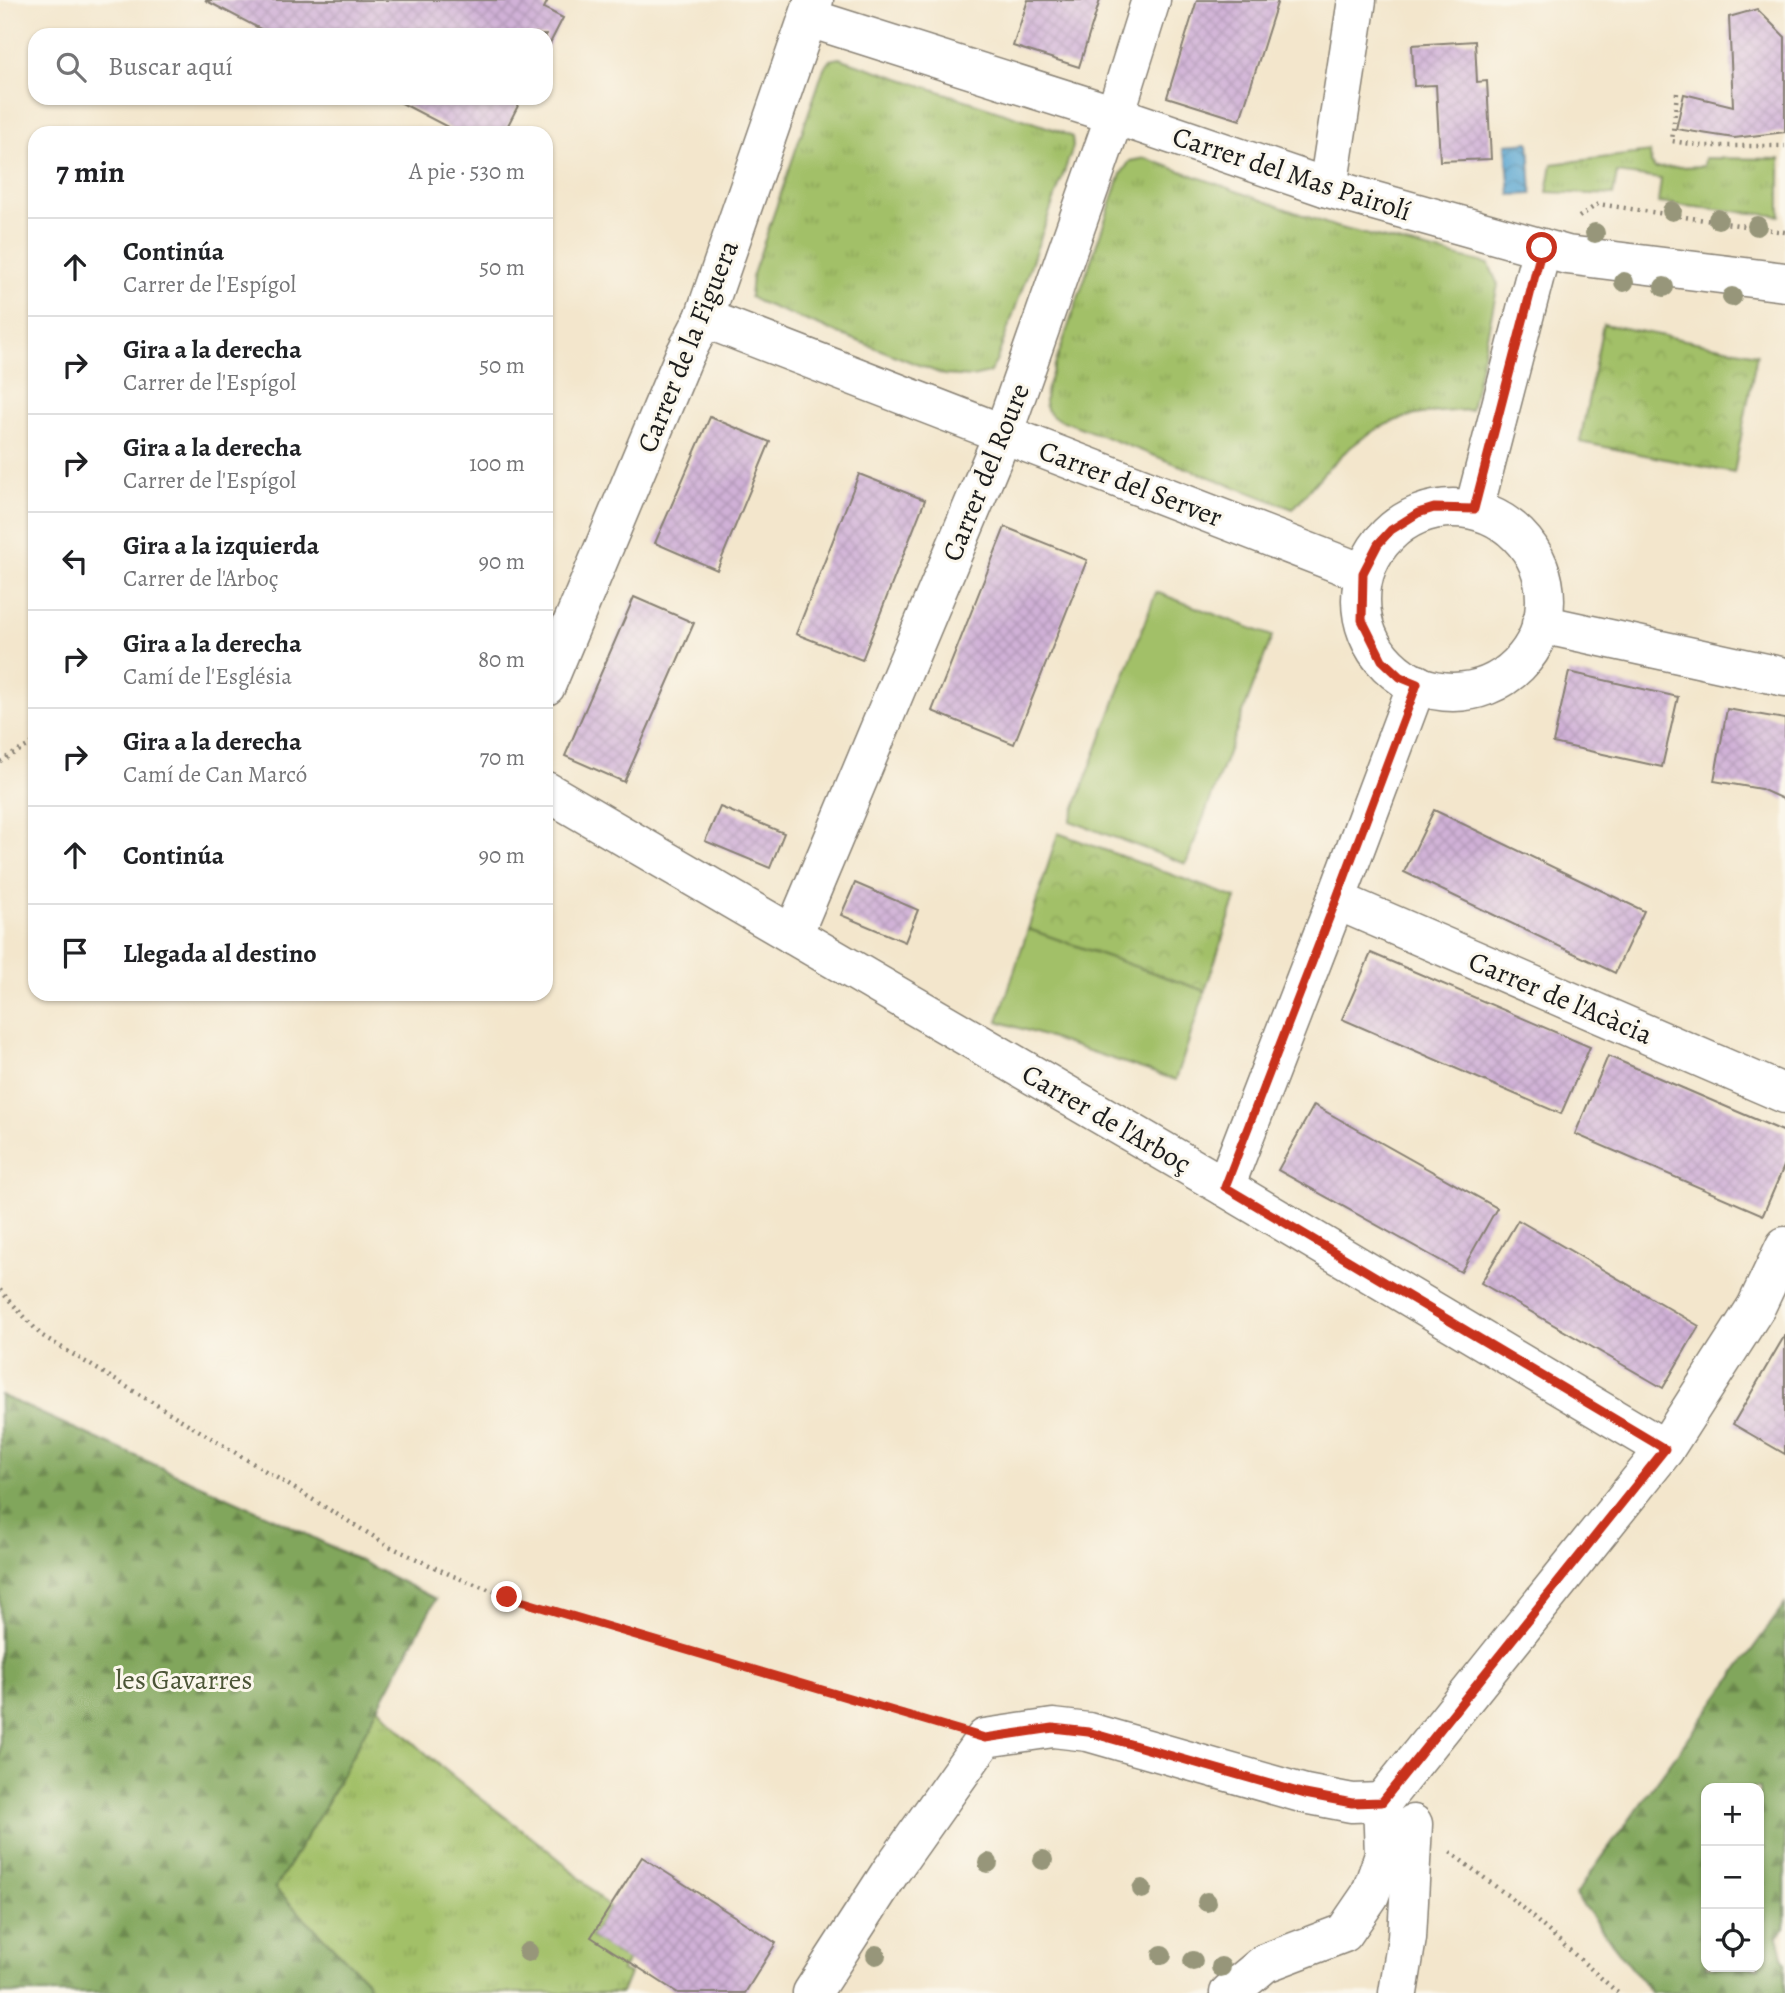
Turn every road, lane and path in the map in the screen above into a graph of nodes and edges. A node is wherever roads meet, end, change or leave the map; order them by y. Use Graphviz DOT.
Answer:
graph roads {
  1 [pos="1151,0"];
  2 [pos="1357,0"];
  3 [pos="812,9"];
  4 [pos="1676,93"];
  5 [pos="1115,115"];
  6 [pos="1785,146"];
  7 [pos="1328,188"];
  8 [pos="1785,232"];
  9 [pos="1554,251"];
  10 [pos="1785,282"];
  11 [pos="704,318"];
  12 [pos="1003,434"];
  13 [pos="1474,509"];
  14 [pos="1363,573"];
  15 [pos="1541,624"];
  16 [pos="553,669"];
  17 [pos="1785,677"];
  18 [pos="1417,684"];
  19 [pos="28,746"];
  20 [pos="0,761"];
  21 [pos="553,795"];
  22 [pos="1336,900"];
  23 [pos="793,935"];
  24 [pos="1785,1094"];
  25 [pos="1225,1187"];
  26 [pos="1785,1246"];
  27 [pos="0,1290"];
  28 [pos="1665,1449"];
  29 [pos="985,1738"];
  30 [pos="1382,1802"];
  31 [pos="1413,1824"];
  32 [pos="812,1993"];
  33 [pos="1228,1993"];
  34 [pos="1398,1993"];
  35 [pos="1618,1993"];
  1 -- 5 [label="street, Carrer del Roure"];
  2 -- 7 [label="street"];
  3 -- 5 [label="street, Carrer del Mas Pairolí"];
  3 -- 11 [label="street, Carrer de la Figuera"];
  4 -- 6 [label="path"];
  5 -- 7 [label="street, Carrer del Mas Pairolí"];
  5 -- 12 [label="street, Carrer del Roure"];
  7 -- 9 [label="street, Carrer del Mas Pairolí"];
  8 -- 9 [label="path"];
  9 -- 10 [label="street, Carrer del Mas Pairolí"];
  9 -- 13 [label="street"];
  11 -- 12 [label="street, Carrer del Server"];
  11 -- 16 [label="street, Carrer de la Figuera"];
  12 -- 14 [label="street, Carrer del Server"];
  12 -- 23 [label="street, Carrer del Roure"];
  13 -- 14 [label="street"];
  13 -- 15 [label="street"];
  14 -- 18 [label="street"];
  15 -- 17 [label="street"];
  15 -- 18 [label="street"];
  18 -- 22 [label="street"];
  19 -- 20 [label="path"];
  21 -- 23 [label="street, Carrer de l'Arboç"];
  22 -- 24 [label="street, Carrer de l'Acàcia"];
  22 -- 25 [label="street"];
  23 -- 25 [label="street, Carrer de l'Arboç"];
  25 -- 28 [label="street, Carrer de l'Arboç"];
  26 -- 28 [label="street"];
  27 -- 29 [label="path"];
  28 -- 30 [label="street"];
  29 -- 30 [label="street"];
  29 -- 32 [label="street"];
  30 -- 33 [label="street"];
  31 -- 34 [label="street"];
  31 -- 35 [label="path"];
}
